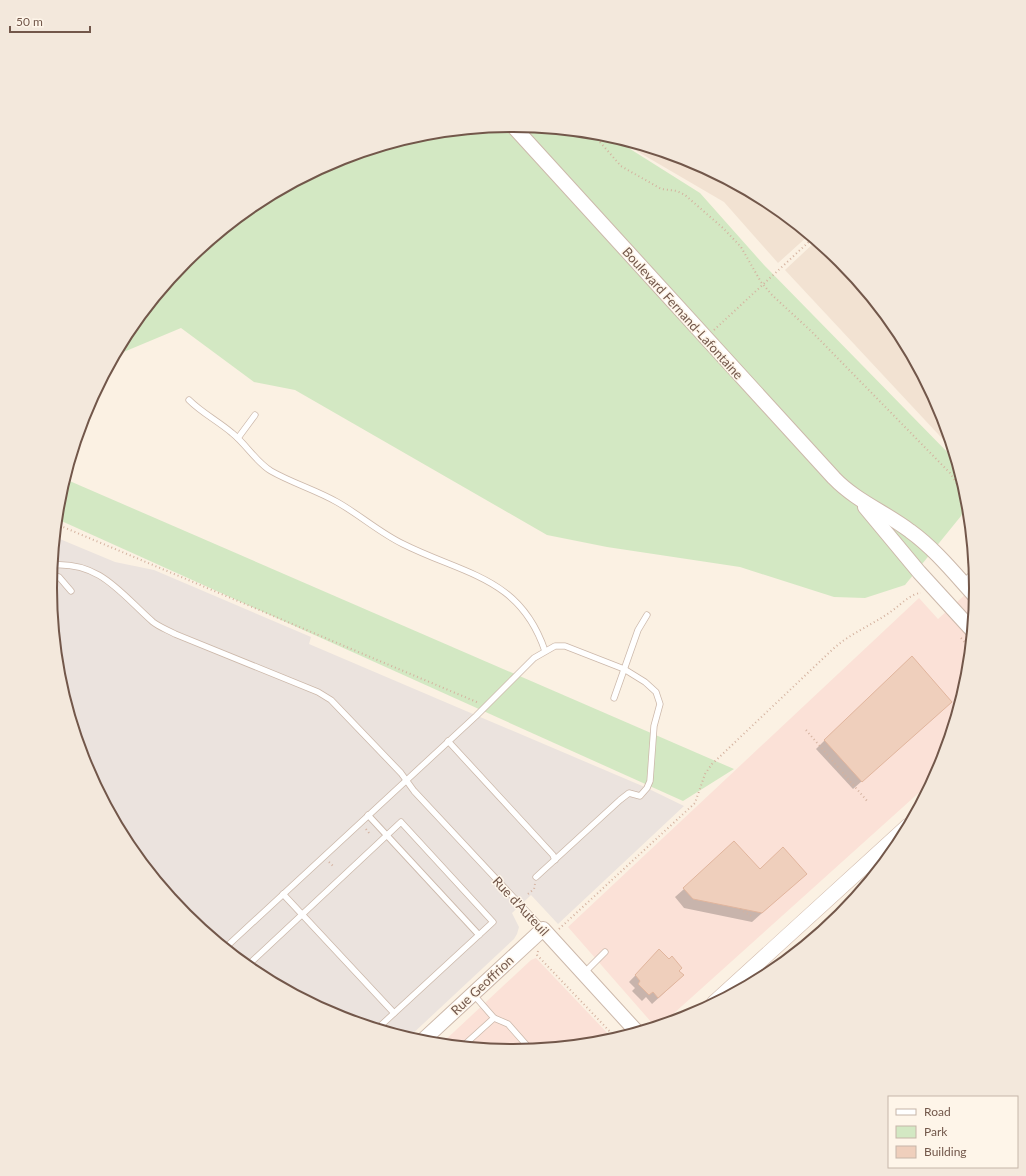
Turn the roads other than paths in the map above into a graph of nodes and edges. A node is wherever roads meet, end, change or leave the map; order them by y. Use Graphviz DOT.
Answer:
graph roads {
  1 [pos="519,132"];
  2 [pos="189,400"];
  3 [pos="255,415"];
  4 [pos="238,438"];
  5 [pos="857,498"];
  6 [pos="58,566"];
  7 [pos="57,576"];
  8 [pos="969,577"];
  9 [pos="963,583"];
  10 [pos="969,589"];
  11 [pos="71,591"];
  12 [pos="647,615"];
  13 [pos="967,625"];
  14 [pos="545,651"];
  15 [pos="624,669"];
  16 [pos="614,698"];
  17 [pos="448,741"];
  18 [pos="406,780"];
  19 [pos="368,815"];
  20 [pos="387,836"];
  21 [pos="893,840"];
  22 [pos="555,860"];
  23 [pos="536,877"];
  24 [pos="283,894"];
  25 [pos="302,915"];
  26 [pos="542,929"];
  27 [pos="478,935"];
  28 [pos="229,945"];
  29 [pos="605,952"];
  30 [pos="252,961"];
  31 [pos="583,974"];
  32 [pos="729,990"];
  33 [pos="473,994"];
  34 [pos="394,1013"];
  35 [pos="494,1018"];
  36 [pos="382,1024"];
  37 [pos="633,1028"];
  38 [pos="428,1036"];
  39 [pos="468,1041"];
  40 [pos="525,1044"];
  1 -- 5 [label="street, Boulevard Fernand-Lafontaine"];
  2 -- 4 [label="lane"];
  3 -- 4 [label="lane"];
  4 -- 14 [label="lane"];
  5 -- 9 [label="street, Boulevard Fernand-Lafontaine"];
  5 -- 13 [label="street, Boulevard Fernand-Lafontaine"];
  6 -- 18 [label="lane, Rue d'Auteuil"];
  7 -- 11 [label="lane"];
  8 -- 9 [label="lane"];
  9 -- 10 [label="street, Boulevard Fernand-Lafontaine"];
  12 -- 15 [label="lane"];
  14 -- 15 [label="lane"];
  14 -- 17 [label="lane"];
  15 -- 16 [label="lane"];
  15 -- 22 [label="lane"];
  17 -- 18 [label="lane"];
  17 -- 22 [label="lane"];
  18 -- 19 [label="lane"];
  18 -- 26 [label="lane, Rue d'Auteuil"];
  19 -- 20 [label="lane"];
  19 -- 24 [label="lane"];
  20 -- 25 [label="lane"];
  20 -- 27 [label="lane"];
  20 -- 27 [label="lane"];
  21 -- 32 [label="main road"];
  22 -- 23 [label="lane"];
  24 -- 25 [label="lane"];
  24 -- 28 [label="lane"];
  25 -- 30 [label="lane"];
  25 -- 34 [label="lane"];
  26 -- 31 [label="street, Rue d'Auteuil"];
  26 -- 33 [label="street, Rue Geoffrion"];
  27 -- 34 [label="lane"];
  29 -- 31 [label="lane"];
  31 -- 37 [label="street, Rue d'Auteuil"];
  33 -- 35 [label="lane"];
  33 -- 38 [label="street, Rue Geoffrion"];
  34 -- 36 [label="lane"];
  35 -- 39 [label="lane"];
  35 -- 40 [label="lane"];
}
